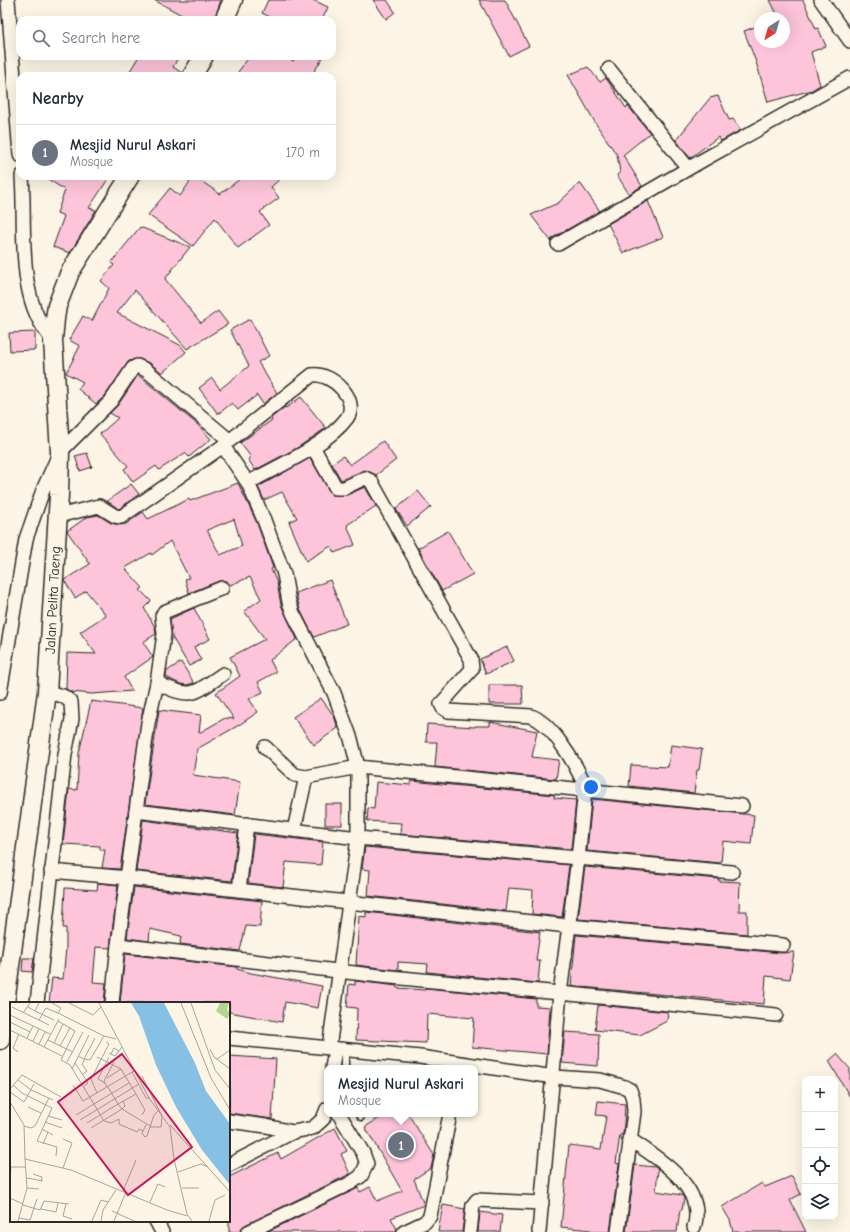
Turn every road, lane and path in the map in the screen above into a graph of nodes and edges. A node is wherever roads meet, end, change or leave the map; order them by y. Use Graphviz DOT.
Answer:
graph roads {
  1 [pos="8,0"];
  2 [pos="233,0"];
  3 [pos="821,0"];
  4 [pos="226,16"];
  5 [pos="850,41"];
  6 [pos="202,60"];
  7 [pos="609,69"];
  8 [pos="194,72"];
  9 [pos="850,78"];
  10 [pos="16,103"];
  11 [pos="688,168"];
  12 [pos="22,180"];
  13 [pos="128,180"];
  14 [pos="558,244"];
  15 [pos="53,340"];
  16 [pos="226,443"];
  17 [pos="314,447"];
  18 [pos="60,452"];
  19 [pos="248,483"];
  20 [pos="58,516"];
  21 [pos="222,588"];
  22 [pos="223,674"];
  23 [pos="157,683"];
  24 [pos="47,692"];
  25 [pos="0,693"];
  26 [pos="265,747"];
  27 [pos="358,767"];
  28 [pos="306,777"];
  29 [pos="585,789"];
  30 [pos="742,806"];
  31 [pos="136,811"];
  32 [pos="247,824"];
  33 [pos="294,830"];
  34 [pos="358,838"];
  35 [pos="578,859"];
  36 [pos="52,872"];
  37 [pos="732,872"];
  38 [pos="128,878"];
  39 [pos="239,890"];
  40 [pos="350,902"];
  41 [pos="568,926"];
  42 [pos="118,945"];
  43 [pos="783,945"];
  44 [pos="340,971"];
  45 [pos="560,993"];
  46 [pos="37,1002"];
  47 [pos="112,1002"];
  48 [pos="8,1014"];
  49 [pos="776,1015"];
  50 [pos="230,1038"];
  51 [pos="0,1040"];
  52 [pos="336,1049"];
  53 [pos="333,1065"];
  54 [pos="344,1065"];
  55 [pos="452,1065"];
  56 [pos="478,1068"];
  57 [pos="554,1077"];
  58 [pos="324,1116"];
  59 [pos="341,1117"];
  60 [pos="449,1117"];
  61 [pos="230,1121"];
  62 [pos="293,1132"];
  63 [pos="629,1139"];
  64 [pos="230,1164"];
  65 [pos="542,1203"];
  66 [pos="157,1222"];
  67 [pos="694,1226"];
  68 [pos="162,1232"];
  69 [pos="248,1232"];
  70 [pos="404,1232"];
  71 [pos="470,1232"];
  72 [pos="539,1232"];
  73 [pos="618,1232"];
  1 -- 10 [label="street"];
  2 -- 4 [label="street"];
  3 -- 5 [label="street"];
  6 -- 8 [label="street"];
  7 -- 11 [label="street"];
  9 -- 11 [label="street"];
  11 -- 14 [label="street"];
  12 -- 15 [label="street"];
  13 -- 15 [label="street, Jalan Pelita Taeng"];
  15 -- 18 [label="street, Jalan Pelita Taeng"];
  16 -- 17 [label="street"];
  16 -- 18 [label="street"];
  16 -- 19 [label="street"];
  16 -- 20 [label="street"];
  17 -- 19 [label="street"];
  17 -- 29 [label="street"];
  18 -- 20 [label="street, Jalan Pelita Taeng"];
  18 -- 25 [label="street"];
  19 -- 27 [label="street"];
  20 -- 24 [label="street, Jalan Pelita Taeng"];
  21 -- 23 [label="street"];
  22 -- 23 [label="street"];
  23 -- 31 [label="street"];
  24 -- 36 [label="street"];
  24 -- 48 [label="street, Jalan Pelita Taeng"];
  26 -- 28 [label="street"];
  27 -- 28 [label="street"];
  27 -- 29 [label="street"];
  27 -- 34 [label="street"];
  28 -- 33 [label="street"];
  29 -- 30 [label="street"];
  29 -- 35 [label="street"];
  31 -- 32 [label="street"];
  31 -- 38 [label="street"];
  32 -- 33 [label="street"];
  32 -- 39 [label="street"];
  33 -- 34 [label="street"];
  34 -- 35 [label="street"];
  34 -- 40 [label="street"];
  35 -- 37 [label="street"];
  35 -- 41 [label="street"];
  36 -- 38 [label="street"];
  36 -- 46 [label="street"];
  38 -- 39 [label="street"];
  38 -- 42 [label="street"];
  39 -- 40 [label="street"];
  40 -- 41 [label="street"];
  40 -- 44 [label="street"];
  41 -- 43 [label="street"];
  41 -- 45 [label="street"];
  42 -- 44 [label="street"];
  42 -- 47 [label="street"];
  44 -- 45 [label="street"];
  44 -- 52 [label="street"];
  45 -- 49 [label="street"];
  45 -- 57 [label="street"];
  48 -- 51 [label="street, Jalan Pelita Taeng"];
  50 -- 52 [label="street"];
  52 -- 53 [label="street"];
  52 -- 54 [label="lane"];
  52 -- 55 [label="street"];
  56 -- 57 [label="street"];
  57 -- 63 [label="street"];
  57 -- 65 [label="street"];
  58 -- 62 [label="street"];
  59 -- 69 [label="street"];
  60 -- 70 [label="street"];
  61 -- 62 [label="street"];
  62 -- 64 [label="street"];
  63 -- 67 [label="street"];
  63 -- 73 [label="street"];
  65 -- 71 [label="street"];
  65 -- 72 [label="street"];
  66 -- 68 [label="street"];
}
